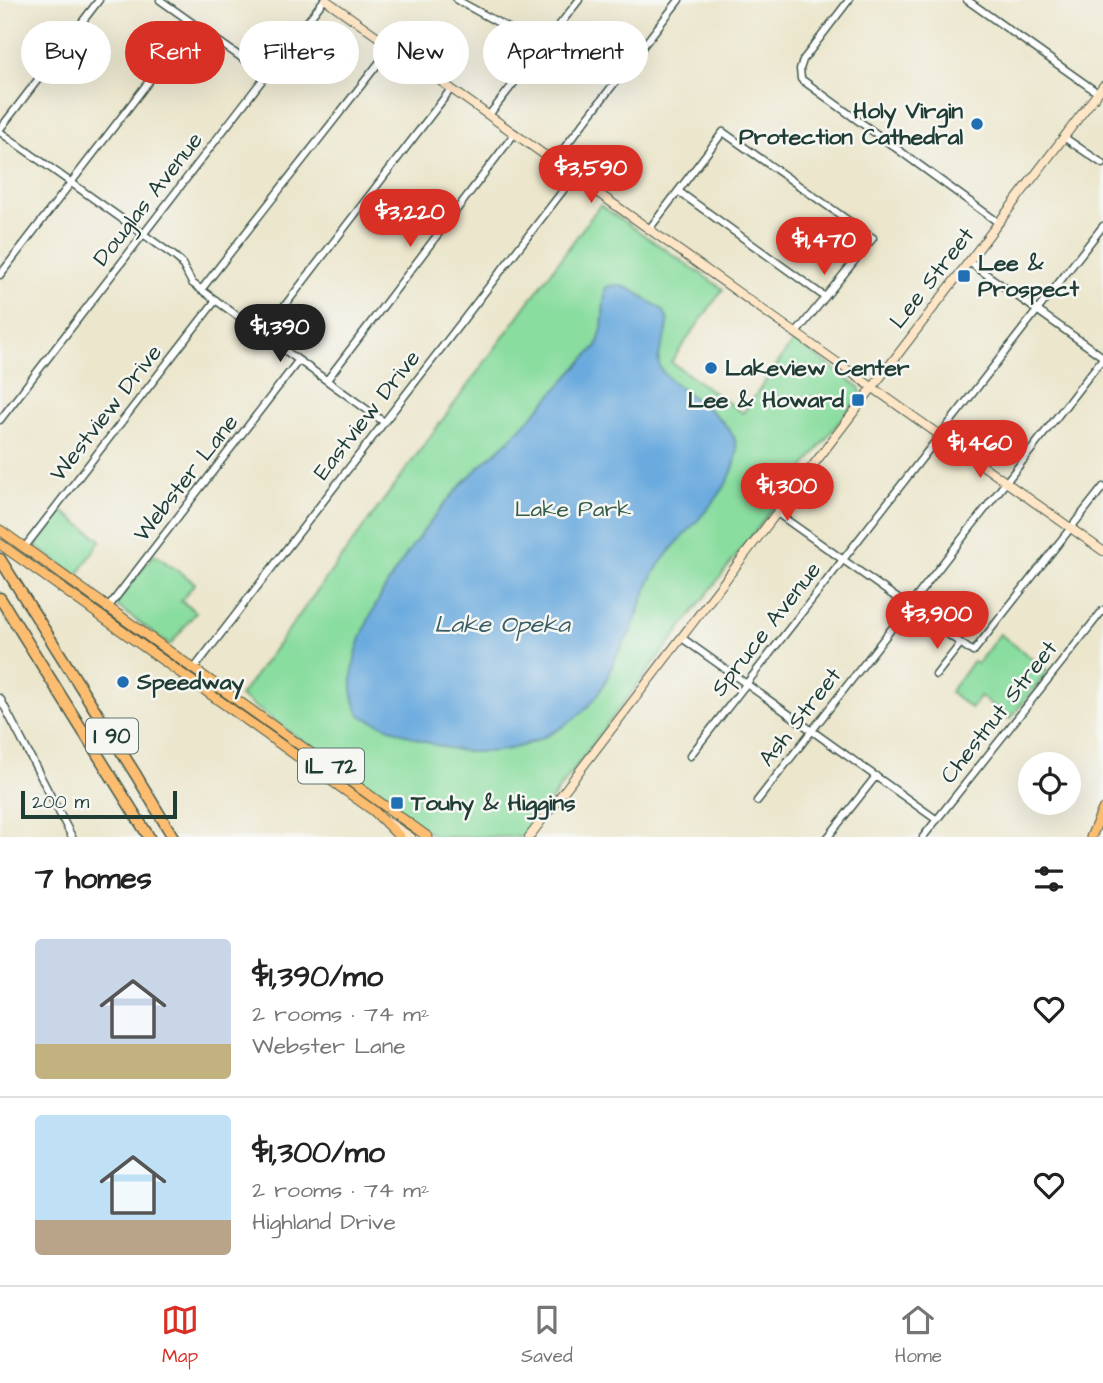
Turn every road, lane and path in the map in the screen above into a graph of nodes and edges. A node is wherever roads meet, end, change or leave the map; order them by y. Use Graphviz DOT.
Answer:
graph roads {
  1 [pos="99,0"];
  2 [pos="160,0"];
  3 [pos="325,0"];
  4 [pos="457,0"];
  5 [pos="579,0"];
  6 [pos="679,0"];
  7 [pos="849,0"];
  8 [pos="967,0"];
  9 [pos="189,21"];
  10 [pos="308,21"];
  11 [pos="495,21"];
  12 [pos="563,21"];
  13 [pos="373,33"];
  14 [pos="373,70"];
  15 [pos="147,84"];
  16 [pos="259,84"];
  17 [pos="444,84"];
  18 [pos="513,84"];
  19 [pos="451,89"];
  20 [pos="1101,90"];
  21 [pos="489,115"];
  22 [pos="0,130"];
  23 [pos="515,133"];
  24 [pos="1065,138"];
  25 [pos="554,161"];
  26 [pos="1103,164"];
  27 [pos="575,176"];
  28 [pos="71,183"];
  29 [pos="678,191"];
  30 [pos="999,223"];
  31 [pos="1103,226"];
  32 [pos="650,228"];
  33 [pos="143,233"];
  34 [pos="969,262"];
  35 [pos="0,275"];
  36 [pos="201,290"];
  37 [pos="825,298"];
  38 [pos="216,300"];
  39 [pos="1038,311"];
  40 [pos="797,332"];
  41 [pos="262,334"];
  42 [pos="1103,358"];
  43 [pos="298,360"];
  44 [pos="327,380"];
  45 [pos="873,386"];
  46 [pos="0,418"];
  47 [pos="384,422"];
  48 [pos="940,434"];
  49 [pos="1006,482"];
  50 [pos="1103,487"];
  51 [pos="777,513"];
  52 [pos="1071,528"];
  53 [pos="0,530"];
  54 [pos="0,544"];
  55 [pos="24,548"];
  56 [pos="1103,551"];
  57 [pos="0,559"];
  58 [pos="843,559"];
  59 [pos="0,598"];
  60 [pos="908,606"];
  61 [pos="109,607"];
  62 [pos="1103,610"];
  63 [pos="102,616"];
  64 [pos="48,635"];
  65 [pos="682,638"];
  66 [pos="961,643"];
  67 [pos="30,646"];
  68 [pos="194,668"];
  69 [pos="936,675"];
  70 [pos="188,677"];
  71 [pos="746,683"];
  72 [pos="0,698"];
  73 [pos="812,730"];
  74 [pos="690,756"];
  75 [pos="876,776"];
  76 [pos="757,801"];
  77 [pos="1103,809"];
  78 [pos="383,818"];
  79 [pos="937,820"];
  80 [pos="427,836"];
  81 [pos="72,837"];
  82 [pos="149,837"];
  83 [pos="173,837"];
  84 [pos="400,837"];
  85 [pos="411,837"];
  86 [pos="531,837"];
  87 [pos="828,837"];
  88 [pos="923,837"];
  89 [pos="1091,837"];
  1 -- 22 [label="street"];
  2 -- 9 [label="street"];
  3 -- 10 [label="street, Douglas Avenue"];
  3 -- 13 [label="main road"];
  4 -- 11 [label="street"];
  5 -- 12 [label="street"];
  6 -- 25 [label="street"];
  7 -- 30 [label="street"];
  8 -- 20 [label="street"];
  14 -- 36 [label="street"];
  15 -- 28 [label="street"];
  16 -- 33 [label="street, Douglas Avenue"];
  17 -- 19 [label="main road"];
  18 -- 21 [label="street"];
  19 -- 21 [label="main road"];
  19 -- 41 [label="street"];
  20 -- 24 [label="main road, Lee Street"];
  21 -- 23 [label="main road"];
  22 -- 28 [label="street"];
  23 -- 25 [label="main road"];
  23 -- 44 [label="street"];
  24 -- 26 [label="street"];
  24 -- 30 [label="main road, Lee Street"];
  25 -- 27 [label="main road"];
  27 -- 32 [label="main road"];
  27 -- 47 [label="street, Eastview Drive"];
  28 -- 33 [label="street"];
  28 -- 35 [label="street"];
  29 -- 32 [label="street"];
  29 -- 37 [label="street"];
  29 -- 37 [label="street"];
  30 -- 34 [label="main road, Lee Street"];
  31 -- 39 [label="street, Spruce Avenue"];
  32 -- 40 [label="main road"];
  33 -- 36 [label="street"];
  33 -- 46 [label="street, Douglas Avenue"];
  34 -- 39 [label="street"];
  34 -- 45 [label="main road, Lee Street"];
  36 -- 38 [label="street"];
  37 -- 40 [label="street"];
  38 -- 41 [label="street"];
  38 -- 55 [label="street, Westview Drive"];
  39 -- 42 [label="street"];
  39 -- 48 [label="street, Spruce Avenue"];
  40 -- 45 [label="main road"];
  41 -- 43 [label="street"];
  42 -- 49 [label="street, Ash Street"];
  43 -- 44 [label="street"];
  43 -- 61 [label="street, Webster Lane"];
  44 -- 47 [label="street"];
  45 -- 48 [label="main road"];
  45 -- 51 [label="main road, Lee Street"];
  47 -- 68 [label="street, Eastview Drive"];
  48 -- 49 [label="main road"];
  48 -- 58 [label="street, Spruce Avenue"];
  49 -- 52 [label="main road"];
  49 -- 60 [label="street, Ash Street"];
  50 -- 52 [label="street"];
  51 -- 58 [label="street"];
  51 -- 65 [label="main road, Lee Street"];
  52 -- 56 [label="main road"];
  52 -- 66 [label="street"];
  53 -- 55 [label="main road, IL 72"];
  54 -- 63 [label="main road"];
  55 -- 61 [label="main road, IL 72"];
  57 -- 64 [label="highway, I 90"];
  58 -- 60 [label="street"];
  58 -- 71 [label="street, Spruce Avenue"];
  59 -- 67 [label="highway, I 90"];
  60 -- 66 [label="street"];
  60 -- 73 [label="street, Ash Street"];
  61 -- 63 [label="street, Webster Lane"];
  61 -- 68 [label="main road, IL 72"];
  62 -- 79 [label="street, Chestnut Street"];
  63 -- 70 [label="main road"];
  64 -- 67 [label="highway"];
  64 -- 83 [label="highway, I 90"];
  65 -- 71 [label="street"];
  65 -- 86 [label="main road, Lee Street"];
  66 -- 69 [label="street"];
  67 -- 82 [label="highway, I 90"];
  68 -- 70 [label="street, Eastview Drive"];
  68 -- 80 [label="main road, IL 72"];
  70 -- 78 [label="main road"];
  71 -- 73 [label="street"];
  71 -- 74 [label="street, Spruce Avenue"];
  72 -- 81 [label="street"];
  73 -- 75 [label="street"];
  73 -- 76 [label="street, Ash Street"];
  75 -- 79 [label="street"];
  75 -- 87 [label="street"];
  77 -- 89 [label="main road"];
  78 -- 84 [label="main road"];
  78 -- 85 [label="main road"];
  79 -- 88 [label="street, Chestnut Street"];
}
